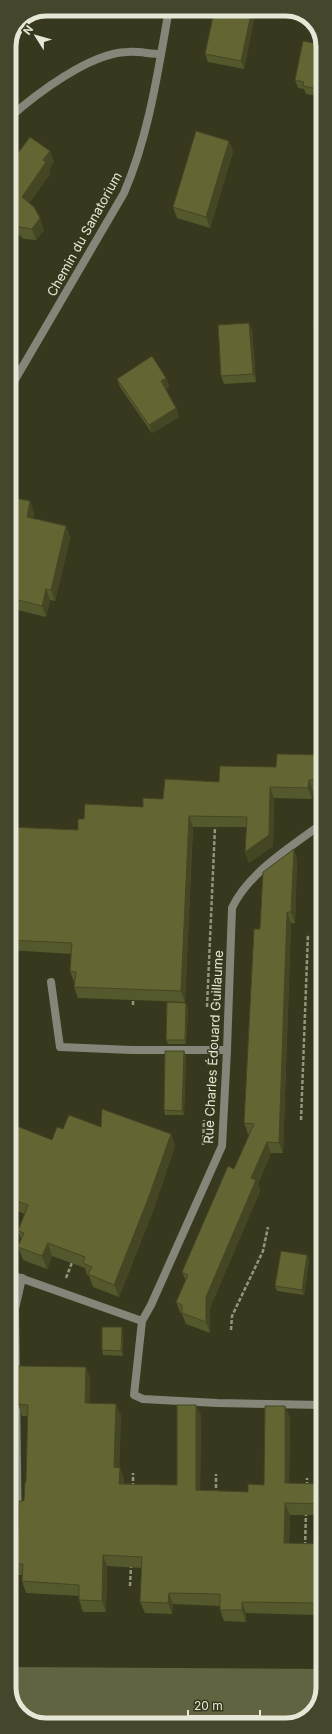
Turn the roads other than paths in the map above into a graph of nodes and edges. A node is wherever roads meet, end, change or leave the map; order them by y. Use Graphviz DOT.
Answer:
graph roads {
  1 [pos="168,16"];
  2 [pos="161,54"];
  3 [pos="16,112"];
  4 [pos="16,378"];
  5 [pos="316,828"];
  6 [pos="51,982"];
  7 [pos="228,1050"];
  8 [pos="16,1276"];
  9 [pos="22,1278"];
  10 [pos="16,1305"];
  11 [pos="142,1321"];
  12 [pos="16,1387"];
  13 [pos="316,1405"];
  14 [pos="18,1542"];
  1 -- 2 [label="street, Chemin du Sanatorium"];
  2 -- 3 [label="street"];
  2 -- 4 [label="street, Chemin du Sanatorium"];
  5 -- 7 [label="street, Rue Charles Édouard Guillaume"];
  6 -- 7 [label="street"];
  7 -- 11 [label="street, Rue Charles Édouard Guillaume"];
  8 -- 9 [label="street"];
  9 -- 10 [label="street"];
  9 -- 11 [label="street"];
  11 -- 13 [label="street, Rue Charles Édouard Guillaume"];
  12 -- 14 [label="street"];
}
